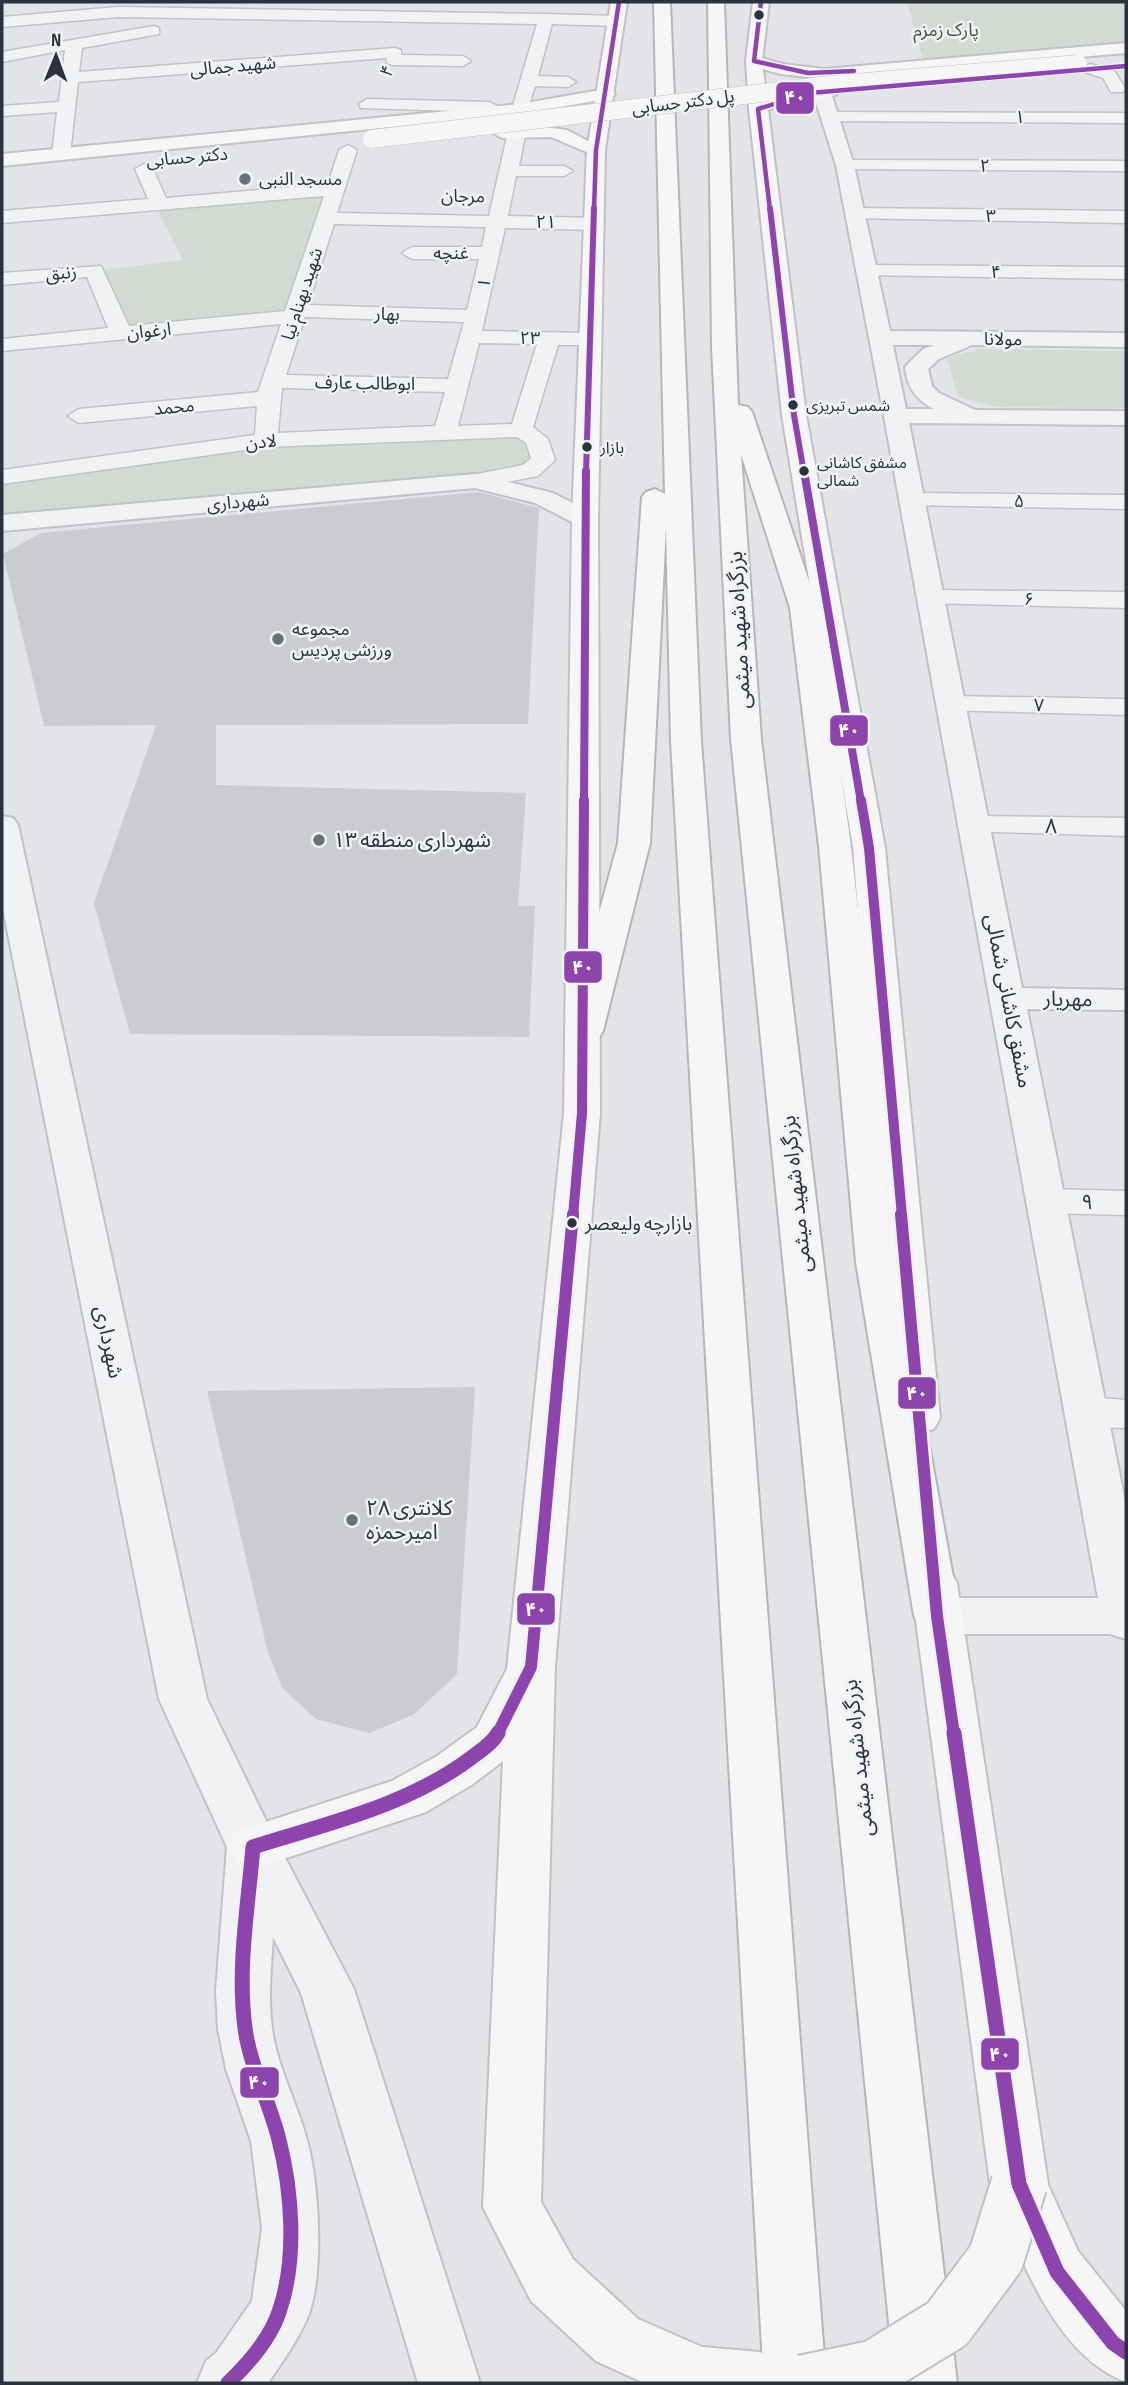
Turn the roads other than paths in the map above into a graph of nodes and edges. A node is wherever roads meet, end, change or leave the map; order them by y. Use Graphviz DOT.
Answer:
graph roads {
  1 [pos="213,2"];
  2 [pos="649,2"];
  3 [pos="662,2"];
  4 [pos="716,2"];
  5 [pos="733,2"];
  6 [pos="761,2"];
  7 [pos="299,3"];
  8 [pos="618,11"];
  9 [pos="178,12"];
  10 [pos="258,13"];
  11 [pos="546,19"];
  12 [pos="2,22"];
  13 [pos="662,40"];
  14 [pos="2,41"];
  15 [pos="715,41"];
  16 [pos="74,44"];
  17 [pos="1126,50"];
  18 [pos="396,51"];
  19 [pos="2,57"];
  20 [pos="1126,60"];
  21 [pos="463,61"];
  22 [pos="754,61"];
  23 [pos="1079,63"];
  24 [pos="1126,66"];
  25 [pos="71,78"];
  26 [pos="528,81"];
  27 [pos="568,82"];
  28 [pos="606,94"];
  29 [pos="828,94"];
  30 [pos="1121,94"];
  31 [pos="73,103"];
  32 [pos="366,104"];
  33 [pos="490,107"];
  34 [pos="527,108"];
  35 [pos="758,109"];
  36 [pos="2,111"];
  37 [pos="546,128"];
  38 [pos="369,132"];
  39 [pos="517,132"];
  40 [pos="348,150"];
  41 [pos="596,150"];
  42 [pos="322,153"];
  43 [pos="61,154"];
  44 [pos="2,160"];
  45 [pos="845,165"];
  46 [pos="2,166"];
  47 [pos="1126,166"];
  48 [pos="144,169"];
  49 [pos="508,171"];
  50 [pos="564,171"];
  51 [pos="2,174"];
  52 [pos="336,189"];
  53 [pos="159,204"];
  54 [pos="855,215"];
  55 [pos="1126,217"];
  56 [pos="2,218"];
  57 [pos="327,218"];
  58 [pos="497,221"];
  59 [pos="594,224"];
  60 [pos="412,253"];
  61 [pos="490,253"];
  62 [pos="867,271"];
  63 [pos="1126,273"];
  64 [pos="2,279"];
  65 [pos="297,314"];
  66 [pos="476,316"];
  67 [pos="121,333"];
  68 [pos="470,337"];
  69 [pos="880,338"];
  70 [pos="550,339"];
  71 [pos="982,339"];
  72 [pos="590,340"];
  73 [pos="1126,340"];
  74 [pos="2,345"];
  75 [pos="673,346"];
  76 [pos="723,347"];
  77 [pos="457,386"];
  78 [pos="271,389"];
  79 [pos="79,416"];
  80 [pos="896,416"];
  81 [pos="981,417"];
  82 [pos="1126,418"];
  83 [pos="521,430"];
  84 [pos="445,433"];
  85 [pos="266,440"];
  86 [pos="2,477"];
  87 [pos="475,481"];
  88 [pos="912,500"];
  89 [pos="1126,502"];
  90 [pos="584,519"];
  91 [pos="2,523"];
  92 [pos="931,598"];
  93 [pos="1126,600"];
  94 [pos="952,704"];
  95 [pos="1126,707"];
  96 [pos="2,825"];
  97 [pos="975,825"];
  98 [pos="1126,827"];
  99 [pos="1009,998"];
  100 [pos="1126,1000"];
  101 [pos="584,1031"];
  102 [pos="1047,1201"];
  103 [pos="1126,1203"];
  104 [pos="1087,1412"];
  105 [pos="1126,1414"];
  106 [pos="937,1616"];
  107 [pos="1126,1619"];
  108 [pos="531,1667"];
  109 [pos="253,1847"];
  110 [pos="1019,2184"];
  111 [pos="1126,2352"];
  112 [pos="228,2383"];
  113 [pos="449,2383"];
  114 [pos="760,2383"];
  115 [pos="795,2383"];
  116 [pos="803,2383"];
  117 [pos="926,2383"];
  1 -- 7 [label="street"];
  2 -- 13 [label="main road"];
  3 -- 13 [label="main road"];
  4 -- 15 [label="main road, بزرگراه شهید میثمی"];
  5 -- 15 [label="main road"];
  6 -- 22 [label="main road"];
  7 -- 8 [label="street"];
  8 -- 11 [label="street"];
  8 -- 28 [label="main road"];
  9 -- 10 [label="street"];
  9 -- 12 [label="street"];
  9 -- 14 [label="street"];
  10 -- 16 [label="street"];
  10 -- 18 [label="street"];
  11 -- 18 [label="street"];
  11 -- 26 [label="street"];
  13 -- 75 [label="main road"];
  15 -- 76 [label="main road, بزرگراه شهید میثمی"];
  16 -- 19 [label="street"];
  16 -- 25 [label="street"];
  17 -- 23 [label="main road"];
  17 -- 29 [label="main road"];
  18 -- 21 [label="street"];
  18 -- 25 [label="street, شهید جمالی"];
  18 -- 32 [label="street, ۴"];
  20 -- 23 [label="main road"];
  22 -- 29 [label="main road"];
  22 -- 35 [label="main road"];
  23 -- 24 [label="main road"];
  23 -- 29 [label="main road"];
  23 -- 30 [label="street"];
  23 -- 38 [label="main road, پل دکتر حسابی, bridge"];
  25 -- 31 [label="street"];
  26 -- 27 [label="street"];
  26 -- 34 [label="street"];
  28 -- 34 [label="main road"];
  28 -- 41 [label="main road"];
  29 -- 30 [label="street, ۱"];
  29 -- 35 [label="main road"];
  29 -- 45 [label="street, مشفق کاشانی شمالی"];
  31 -- 36 [label="street"];
  31 -- 43 [label="street"];
  32 -- 33 [label="street"];
  32 -- 38 [label="street"];
  34 -- 37 [label="main road"];
  34 -- 38 [label="main road"];
  35 -- 106 [label="main road"];
  37 -- 39 [label="main road"];
  37 -- 41 [label="main road"];
  38 -- 43 [label="main road"];
  38 -- 46 [label="main road, دکتر حسابی"];
  38 -- 51 [label="main road, دکتر حسابی"];
  39 -- 40 [label="main road"];
  39 -- 49 [label="street, ۱"];
  40 -- 42 [label="main road"];
  40 -- 52 [label="street, شهید بهنام نیا"];
  41 -- 59 [label="main road"];
  43 -- 44 [label="main road"];
  45 -- 47 [label="street, ۲"];
  45 -- 54 [label="street, مشفق کاشانی شمالی"];
  48 -- 53 [label="street"];
  49 -- 50 [label="street"];
  49 -- 58 [label="street, ۱"];
  52 -- 53 [label="street"];
  52 -- 57 [label="street, شهید بهنام نیا"];
  53 -- 56 [label="street"];
  54 -- 55 [label="street, ۳"];
  54 -- 62 [label="street, مشفق کاشانی شمالی"];
  57 -- 58 [label="street, ۲۱"];
  57 -- 65 [label="street, شهید بهنام نیا"];
  58 -- 59 [label="street, ۲۱"];
  58 -- 61 [label="street, ۱"];
  59 -- 72 [label="main road"];
  60 -- 61 [label="street, غنچه"];
  61 -- 66 [label="street, ۱"];
  62 -- 63 [label="street, ۴"];
  62 -- 69 [label="street, مشفق کاشانی شمالی"];
  64 -- 67 [label="street, زنبق"];
  65 -- 66 [label="street, بهار"];
  65 -- 67 [label="street, ارغوان"];
  65 -- 78 [label="street, شهید بهنام نیا"];
  66 -- 68 [label="street, ۱"];
  67 -- 74 [label="street, ارغوان"];
  68 -- 70 [label="street, ۲۳"];
  68 -- 77 [label="street, ۱"];
  69 -- 71 [label="street, مولانا"];
  69 -- 80 [label="street, مشفق کاشانی شمالی"];
  70 -- 72 [label="street, ۲۳"];
  70 -- 83 [label="street"];
  71 -- 73 [label="street, مولانا"];
  71 -- 81 [label="street"];
  72 -- 90 [label="main road"];
  75 -- 101 [label="main road"];
  75 -- 115 [label="main road"];
  76 -- 106 [label="main road"];
  76 -- 117 [label="main road, بزرگراه شهید میثمی"];
  77 -- 78 [label="street, ابوطالب عارف"];
  77 -- 84 [label="street, ۱"];
  78 -- 79 [label="street, محمد"];
  78 -- 85 [label="street, شهید بهنام نیا"];
  80 -- 81 [label="street"];
  80 -- 88 [label="street, مشفق کاشانی شمالی"];
  81 -- 82 [label="street"];
  83 -- 84 [label="street, لادن"];
  83 -- 87 [label="street"];
  84 -- 85 [label="street, لادن"];
  85 -- 86 [label="street, لادن"];
  87 -- 90 [label="street, شهرداری"];
  87 -- 91 [label="street, شهرداری"];
  88 -- 89 [label="street, ۵"];
  88 -- 92 [label="street, مشفق کاشانی شمالی"];
  90 -- 101 [label="main road"];
  92 -- 93 [label="street, ۶"];
  92 -- 94 [label="street, مشفق کاشانی شمالی"];
  94 -- 95 [label="street, ۷"];
  94 -- 97 [label="street, مشفق کاشانی شمالی"];
  96 -- 109 [label="street, شهرداری"];
  97 -- 98 [label="street, ۸"];
  97 -- 99 [label="street, مشفق کاشانی شمالی"];
  99 -- 100 [label="street, مهریار"];
  99 -- 102 [label="street, مشفق کاشانی شمالی"];
  101 -- 108 [label="main road"];
  102 -- 103 [label="street, ۹"];
  102 -- 104 [label="street, مشفق کاشانی شمالی"];
  104 -- 105 [label="street"];
  104 -- 107 [label="street, مشفق کاشانی شمالی"];
  106 -- 107 [label="street"];
  106 -- 110 [label="main road"];
  108 -- 109 [label="main road"];
  108 -- 114 [label="main road"];
  109 -- 112 [label="street"];
  109 -- 113 [label="street, شهرداری"];
  110 -- 111 [label="main road"];
  110 -- 116 [label="main road, bridge"];
}
